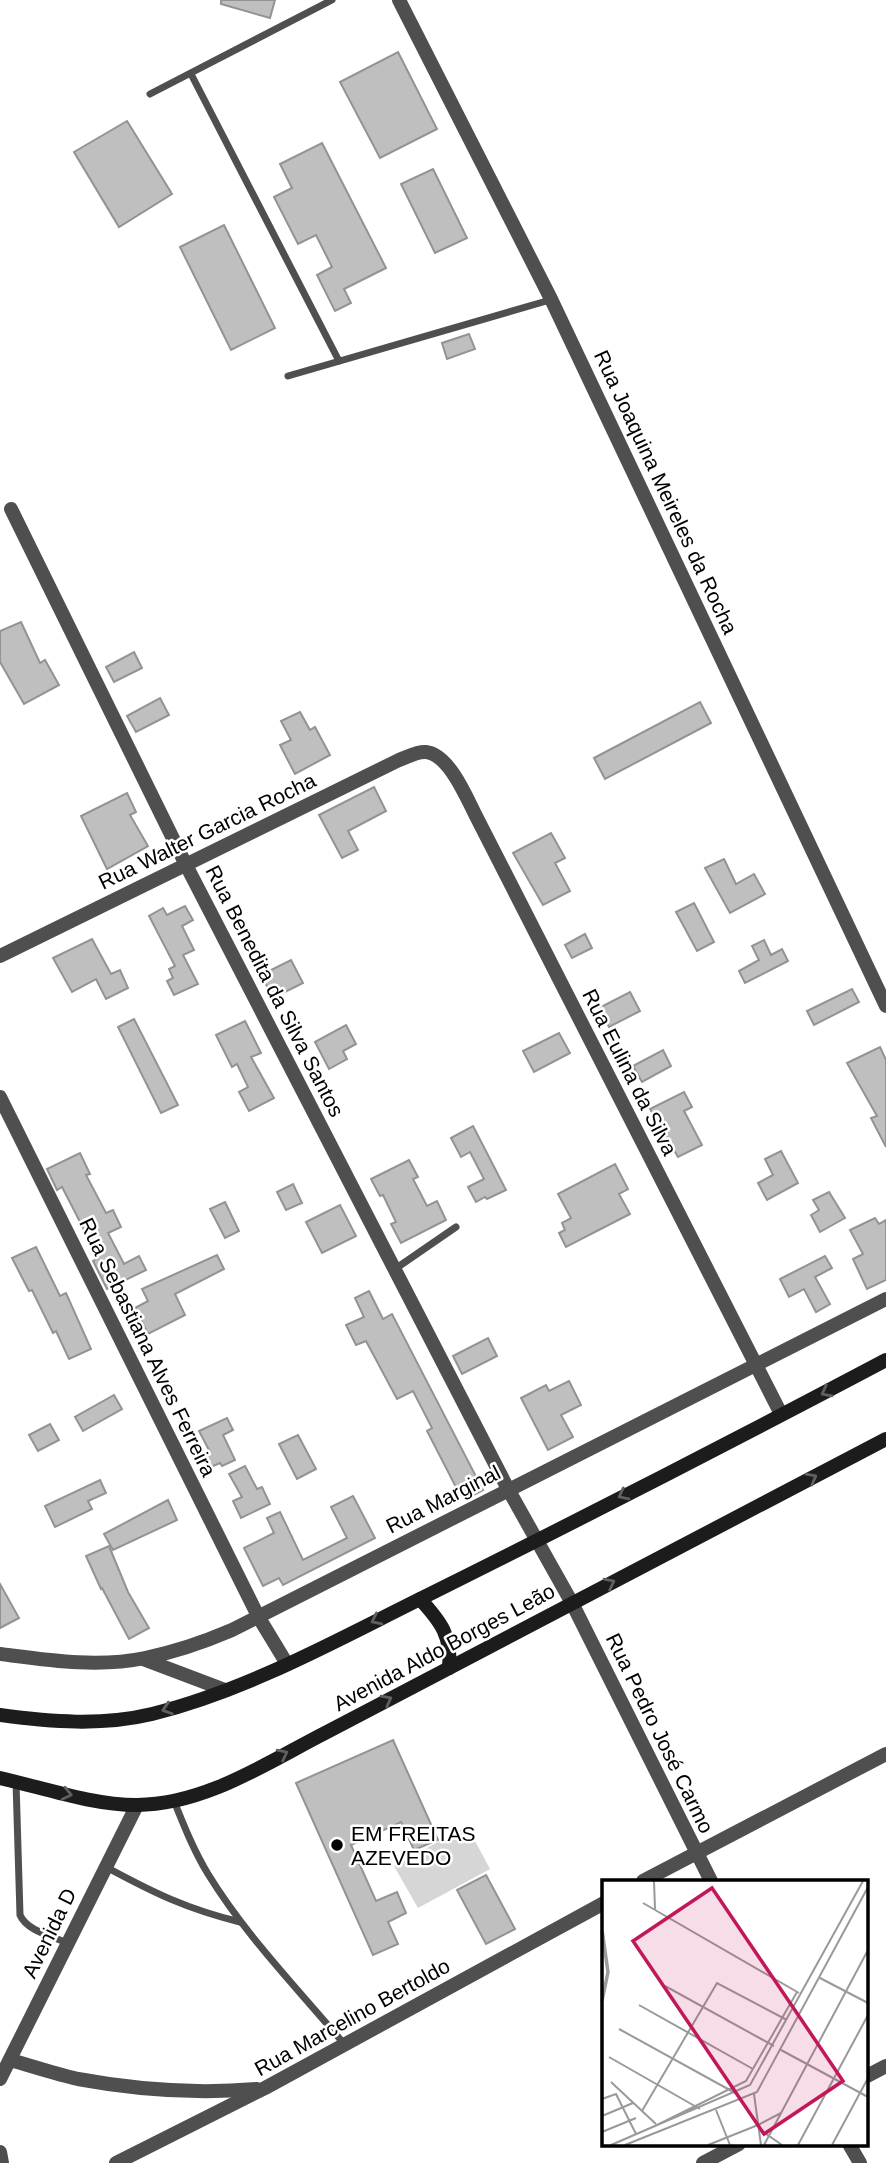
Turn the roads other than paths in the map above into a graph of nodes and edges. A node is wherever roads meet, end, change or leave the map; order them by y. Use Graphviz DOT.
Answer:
graph roads {
  1 [pos="332,0"];
  2 [pos="399,0"];
  3 [pos="191,74"];
  4 [pos="150,94"];
  5 [pos="551,299"];
  6 [pos="339,361"];
  7 [pos="288,376"];
  8 [pos="10,509"];
  9 [pos="434,755"];
  10 [pos="185,863"];
  11 [pos="0,956"];
  12 [pos="886,1006"];
  13 [pos="0,1097"];
  14 [pos="456,1227"];
  15 [pos="395,1269"];
  16 [pos="886,1299"];
  17 [pos="886,1360"];
  18 [pos="755,1366"];
  19 [pos="781,1414"];
  20 [pos="886,1439"];
  21 [pos="508,1489"];
  22 [pos="537,1539"];
  23 [pos="420,1599"];
  24 [pos="572,1603"];
  25 [pos="258,1616"];
  26 [pos="0,1654"];
  27 [pos="143,1659"];
  28 [pos="288,1664"];
  29 [pos="449,1668"];
  30 [pos="225,1690"];
  31 [pos="2,1714"];
  32 [pos="886,1754"];
  33 [pos="0,1778"];
  34 [pos="16,1782"];
  35 [pos="174,1801"];
  36 [pos="137,1805"];
  37 [pos="696,1852"];
  38 [pos="105,1866"];
  39 [pos="645,1880"];
  40 [pos="710,1880"];
  41 [pos="602,1904"];
  42 [pos="241,1922"];
  43 [pos="67,1943"];
  44 [pos="345,2045"];
  45 [pos="6,2063"];
  46 [pos="886,2066"];
  47 [pos="868,2075"];
  48 [pos="0,2079"];
  49 [pos="265,2088"];
  50 [pos="735,2146"];
  51 [pos="850,2146"];
  52 [pos="0,2152"];
  53 [pos="2,2163"];
  54 [pos="116,2163"];
  55 [pos="703,2163"];
  56 [pos="860,2163"];
  1 -- 3 [label="lane"];
  2 -- 5 [label="street, Rua Joaquina Meireles da Rocha"];
  3 -- 4 [label="lane"];
  3 -- 6 [label="lane"];
  5 -- 6 [label="lane"];
  5 -- 12 [label="street, Rua Joaquina Meireles da Rocha"];
  6 -- 7 [label="lane"];
  8 -- 10 [label="street, Rua Benedita da Silva Santos"];
  9 -- 10 [label="street, Rua Walter Garcia Rocha"];
  9 -- 18 [label="street, Rua Eulina da Silva"];
  10 -- 11 [label="street, Rua Walter Garcia Rocha"];
  10 -- 15 [label="street, Rua Benedita da Silva Santos"];
  13 -- 25 [label="street, Rua Sebastiana Alves Ferreira"];
  14 -- 15 [label="lane"];
  15 -- 21 [label="street, Rua Benedita da Silva Santos"];
  16 -- 18 [label="street, Rua Marginal"];
  17 -- 19 [label="street, one-way"];
  18 -- 19 [label="street, Rua Eulina da Silva"];
  18 -- 21 [label="street, Rua Marginal"];
  19 -- 22 [label="street, one-way"];
  24 -- 20 [label="street, Avenida Aldo Borges Leão, one-way"];
  21 -- 22 [label="street, Rua Benedita da Silva Santos"];
  21 -- 25 [label="street, Rua Marginal"];
  22 -- 23 [label="street"];
  22 -- 24 [label="street, Rua Pedro José Carmo"];
  23 -- 28 [label="street, one-way"];
  23 -- 29 [label="street"];
  24 -- 29 [label="street, Avenida Aldo Borges Leão"];
  24 -- 37 [label="street, Rua Pedro José Carmo"];
  25 -- 27 [label="street, Rua Marginal"];
  25 -- 28 [label="street, Rua Sebastiana Alves Ferreira"];
  26 -- 27 [label="street, Rua Marginal"];
  27 -- 30 [label="street"];
  28 -- 30 [label="street"];
  35 -- 29 [label="street, Avenida Aldo Borges Leão, one-way"];
  30 -- 31 [label="street, one-way"];
  32 -- 37 [label="street"];
  33 -- 34 [label="street, Avenida Aldo Borges Leão"];
  34 -- 36 [label="street, Avenida Aldo Borges Leão, one-way"];
  34 -- 43 [label="lane"];
  35 -- 36 [label="street, Avenida Aldo Borges Leão"];
  35 -- 42 [label="lane"];
  36 -- 38 [label="street, Avenida D"];
  37 -- 39 [label="street"];
  37 -- 40 [label="street, Rua Pedro José Carmo"];
  38 -- 42 [label="lane"];
  38 -- 43 [label="street, Avenida D"];
  41 -- 44 [label="street, Rua Marcelino Bertoldo"];
  42 -- 44 [label="lane"];
  43 -- 45 [label="street, Avenida D"];
  44 -- 49 [label="street, Rua Marcelino Bertoldo"];
  45 -- 48 [label="street, Avenida D"];
  45 -- 49 [label="street"];
  46 -- 47 [label="street"];
  49 -- 54 [label="street, Rua Marcelino Bertoldo"];
  50 -- 55 [label="street"];
  51 -- 56 [label="street"];
  52 -- 53 [label="street"];
}
